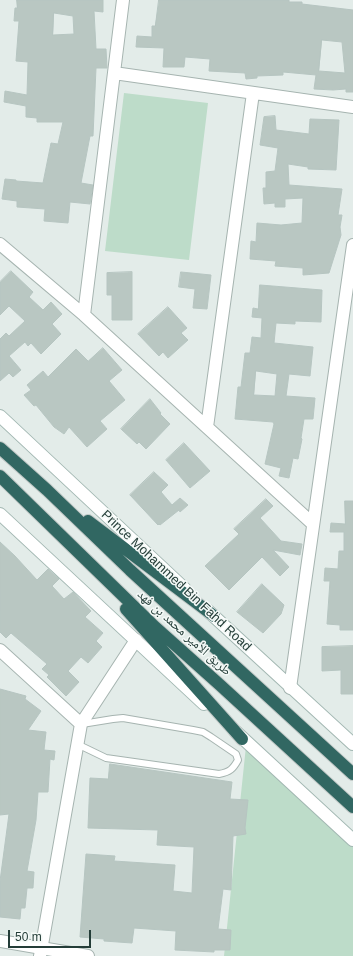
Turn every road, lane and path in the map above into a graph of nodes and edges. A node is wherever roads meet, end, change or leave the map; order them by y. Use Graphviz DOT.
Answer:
graph roads {
  1 [pos="123,0"];
  2 [pos="114,73"];
  3 [pos="253,93"];
  4 [pos="353,107"];
  5 [pos="0,244"];
  6 [pos="353,245"];
  7 [pos="84,315"];
  8 [pos="0,416"];
  9 [pos="207,427"];
  10 [pos="0,448"];
  11 [pos="0,476"];
  12 [pos="47,490"];
  13 [pos="0,514"];
  14 [pos="46,520"];
  15 [pos="313,524"];
  16 [pos="214,616"];
  17 [pos="136,640"];
  18 [pos="0,650"];
  19 [pos="290,688"];
  20 [pos="81,724"];
  21 [pos="242,738"];
  22 [pos="77,744"];
  23 [pos="353,744"];
  24 [pos="353,774"];
  25 [pos="353,807"];
  26 [pos="353,840"];
  27 [pos="0,941"];
  28 [pos="40,952"];
  29 [pos="88,956"];
  1 -- 2 [label="street"];
  2 -- 3 [label="street"];
  2 -- 7 [label="street"];
  3 -- 4 [label="street"];
  3 -- 9 [label="street"];
  5 -- 7 [label="street"];
  6 -- 15 [label="street"];
  7 -- 9 [label="street"];
  8 -- 16 [label="street, Prince Mohammed Bin Fahd Road"];
  9 -- 15 [label="street"];
  10 -- 12 [label="highway, طريق الأمير محمد بن فهد"];
  11 -- 14 [label="highway, طريق الأمير محمد بن فهد"];
  12 -- 16 [label="highway"];
  12 -- 24 [label="highway, طريق الأمير محمد بن فهد"];
  13 -- 17 [label="street"];
  14 -- 21 [label="highway"];
  14 -- 25 [label="highway, طريق الأمير محمد بن فهد"];
  15 -- 19 [label="street"];
  16 -- 19 [label="street, Prince Mohammed Bin Fahd Road"];
  17 -- 20 [label="street"];
  17 -- 21 [label="street"];
  18 -- 20 [label="street"];
  19 -- 23 [label="street, Prince Mohammed Bin Fahd Road"];
  20 -- 22 [label="street"];
  20 -- 22 [label="lane"];
  21 -- 26 [label="street"];
  22 -- 28 [label="street"];
  27 -- 28 [label="street"];
  28 -- 29 [label="street"];
}
